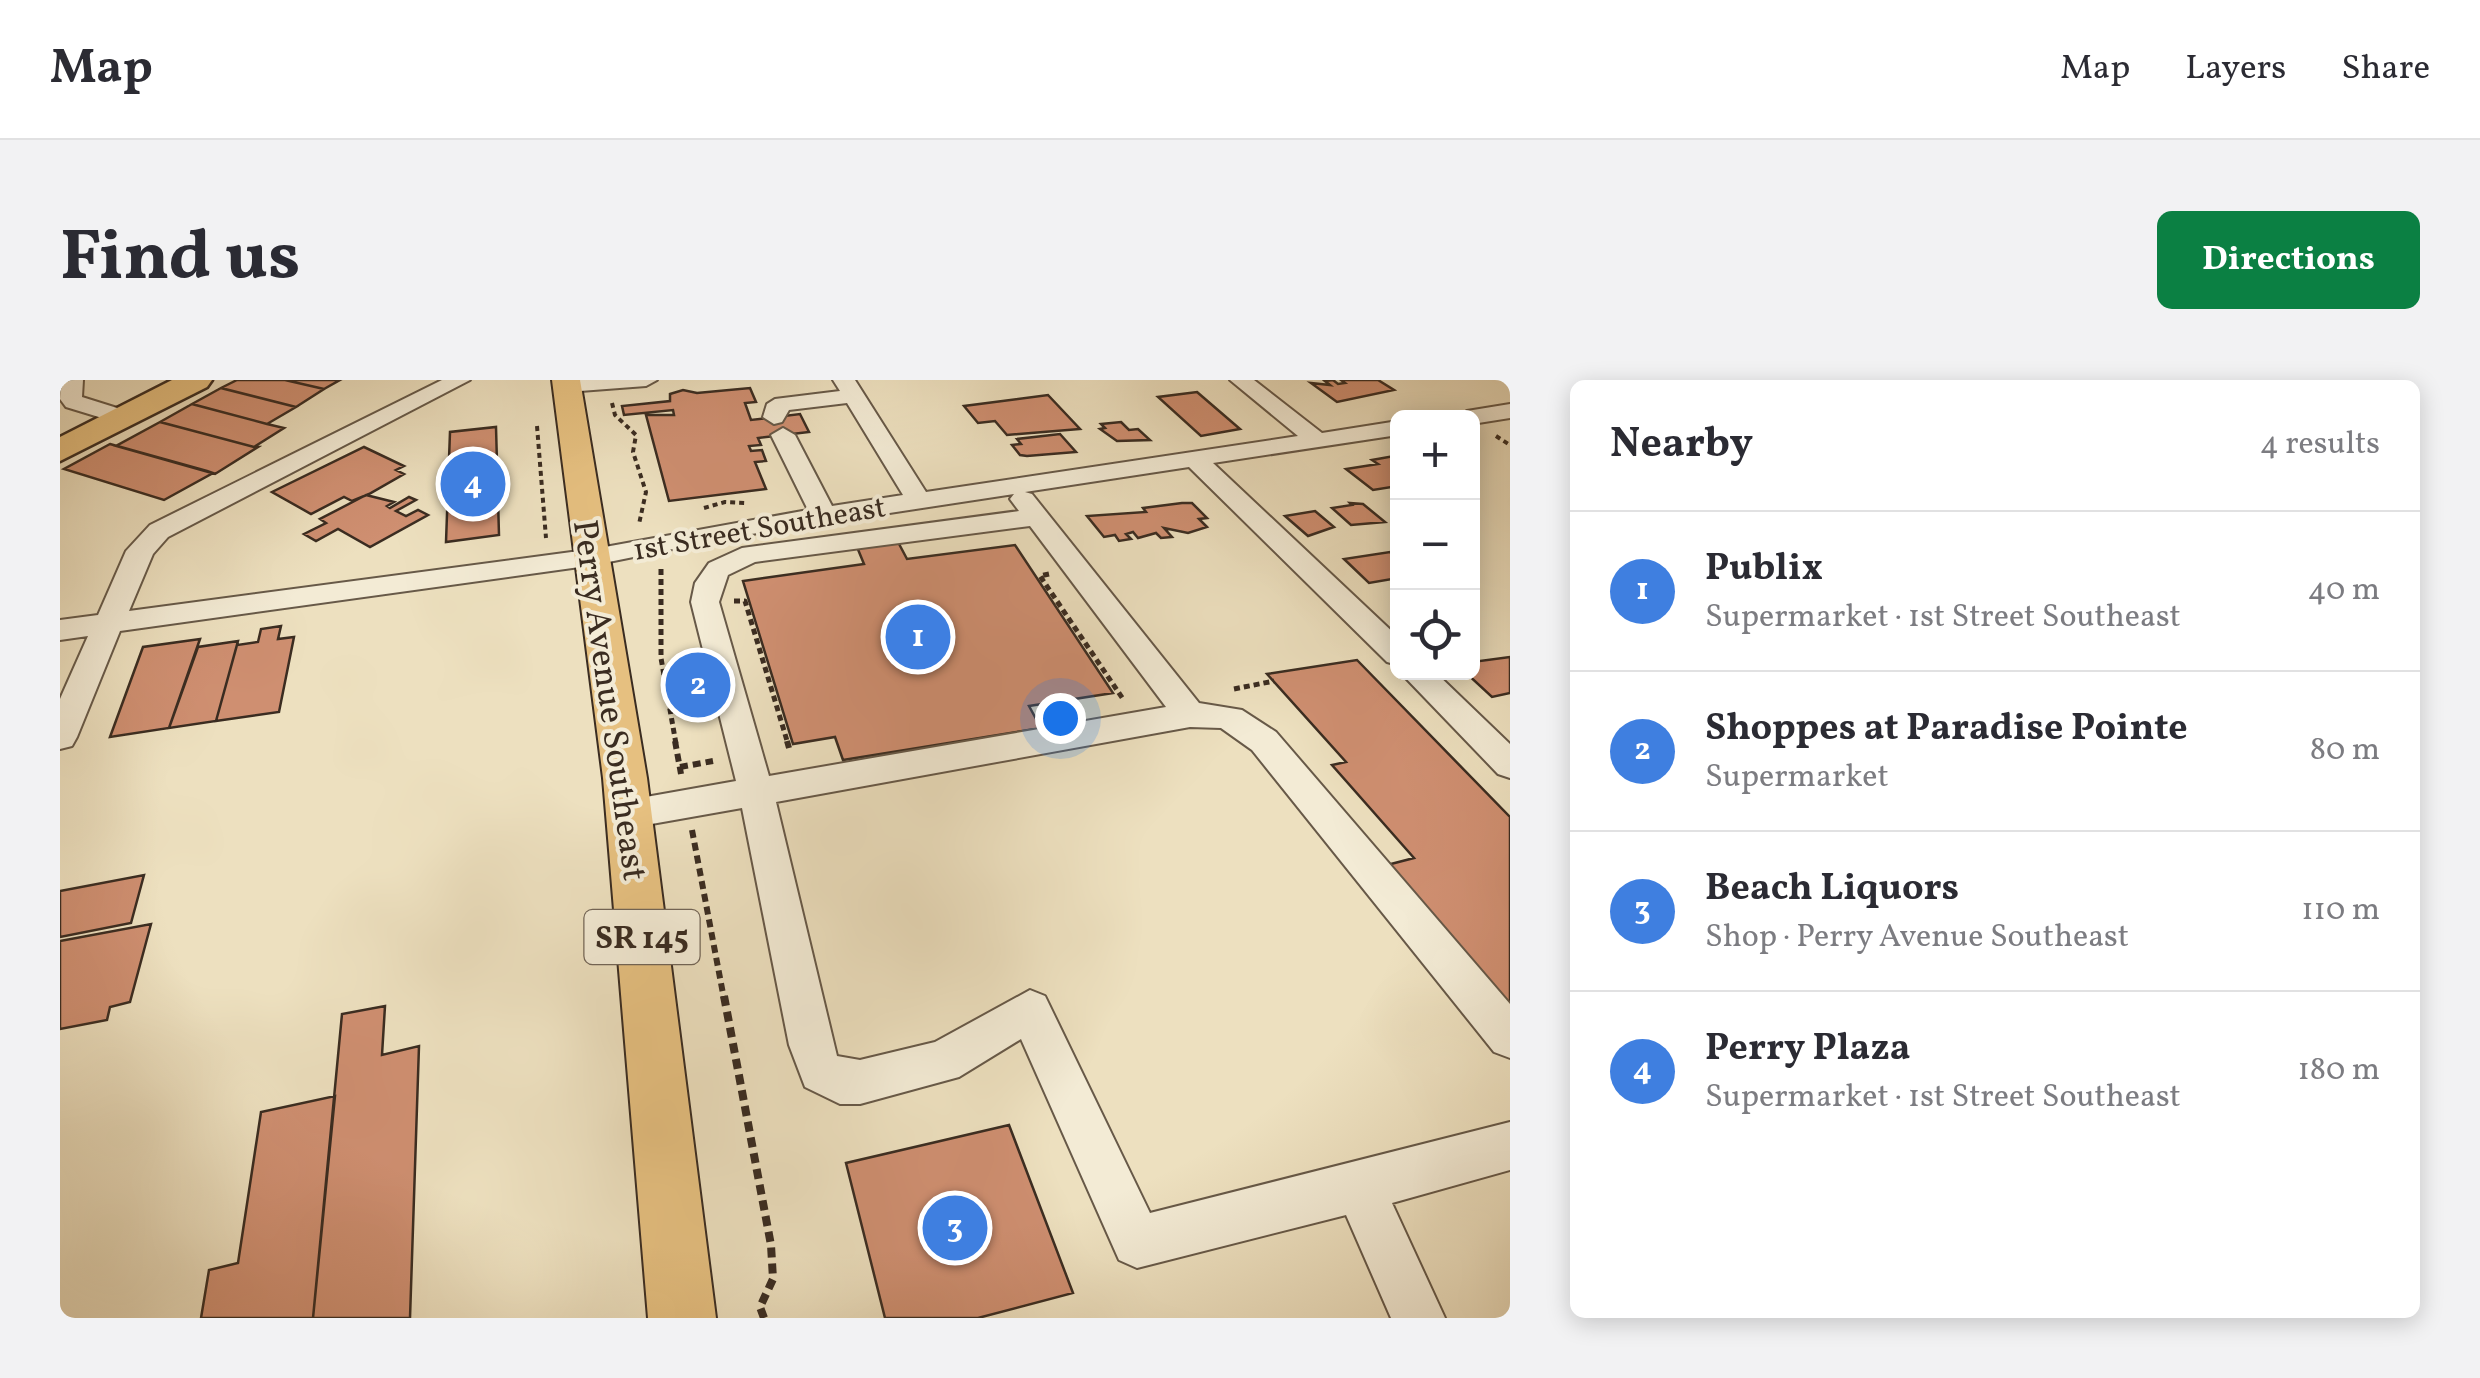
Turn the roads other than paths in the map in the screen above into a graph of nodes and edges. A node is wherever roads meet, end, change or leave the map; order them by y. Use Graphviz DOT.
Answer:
graph roads {
  1 [pos="72,380"];
  2 [pos="160,380"];
  3 [pos="196,380"];
  4 [pos="460,380"];
  5 [pos="646,380"];
  6 [pos="1241,380"];
  7 [pos="567,383"];
  8 [pos="850,388"];
  9 [pos="1510,411"];
  10 [pos="112,415"];
  11 [pos="1480,415"];
  12 [pos="1480,419"];
  13 [pos="1390,429"];
  14 [pos="60,432"];
  15 [pos="1510,433"];
  16 [pos="1318,440"];
  17 [pos="60,451"];
  18 [pos="1195,459"];
  19 [pos="1014,486"];
  20 [pos="918,501"];
  21 [pos="824,515"];
  22 [pos="1036,517"];
  23 [pos="594,557"];
  24 [pos="109,623"];
  25 [pos="60,630"];
  26 [pos="1390,648"];
  27 [pos="1423,680"];
  28 [pos="1190,715"];
  29 [pos="60,737"];
  30 [pos="1510,765"];
  31 [pos="756,790"];
  32 [pos="629,814"];
  33 [pos="1510,1037"];
  34 [pos="1510,1146"];
  35 [pos="1359,1187"];
  36 [pos="682,1318"];
  37 [pos="1418,1318"];
  1 -- 10 [label="street"];
  2 -- 10 [label="highway"];
  3 -- 10 [label="highway"];
  4 -- 24 [label="street"];
  5 -- 7 [label="street"];
  6 -- 16 [label="street"];
  7 -- 23 [label="main road, Perry Avenue Southeast / SR 145"];
  8 -- 20 [label="street"];
  8 -- 21 [label="street"];
  9 -- 11 [label="street"];
  10 -- 14 [label="highway"];
  10 -- 17 [label="highway"];
  12 -- 15 [label="street"];
  13 -- 16 [label="street, 1st Street Southeast"];
  16 -- 18 [label="street, 1st Street Southeast"];
  18 -- 19 [label="street, 1st Street Southeast"];
  18 -- 26 [label="street"];
  19 -- 20 [label="street, 1st Street Southeast"];
  19 -- 22 [label="street"];
  20 -- 21 [label="street, 1st Street Southeast"];
  21 -- 23 [label="street, 1st Street Southeast"];
  22 -- 28 [label="street"];
  22 -- 31 [label="street"];
  23 -- 24 [label="street, 1st Street Southeast"];
  23 -- 32 [label="main road, Perry Avenue Southeast / SR 145"];
  24 -- 25 [label="street, 1st Street Southeast"];
  24 -- 29 [label="street"];
  27 -- 30 [label="street"];
  28 -- 31 [label="street"];
  28 -- 33 [label="street"];
  31 -- 32 [label="street"];
  31 -- 35 [label="street"];
  32 -- 36 [label="main road, Perry Avenue Southeast / SR 145"];
  34 -- 35 [label="street"];
  35 -- 37 [label="street"];
}
